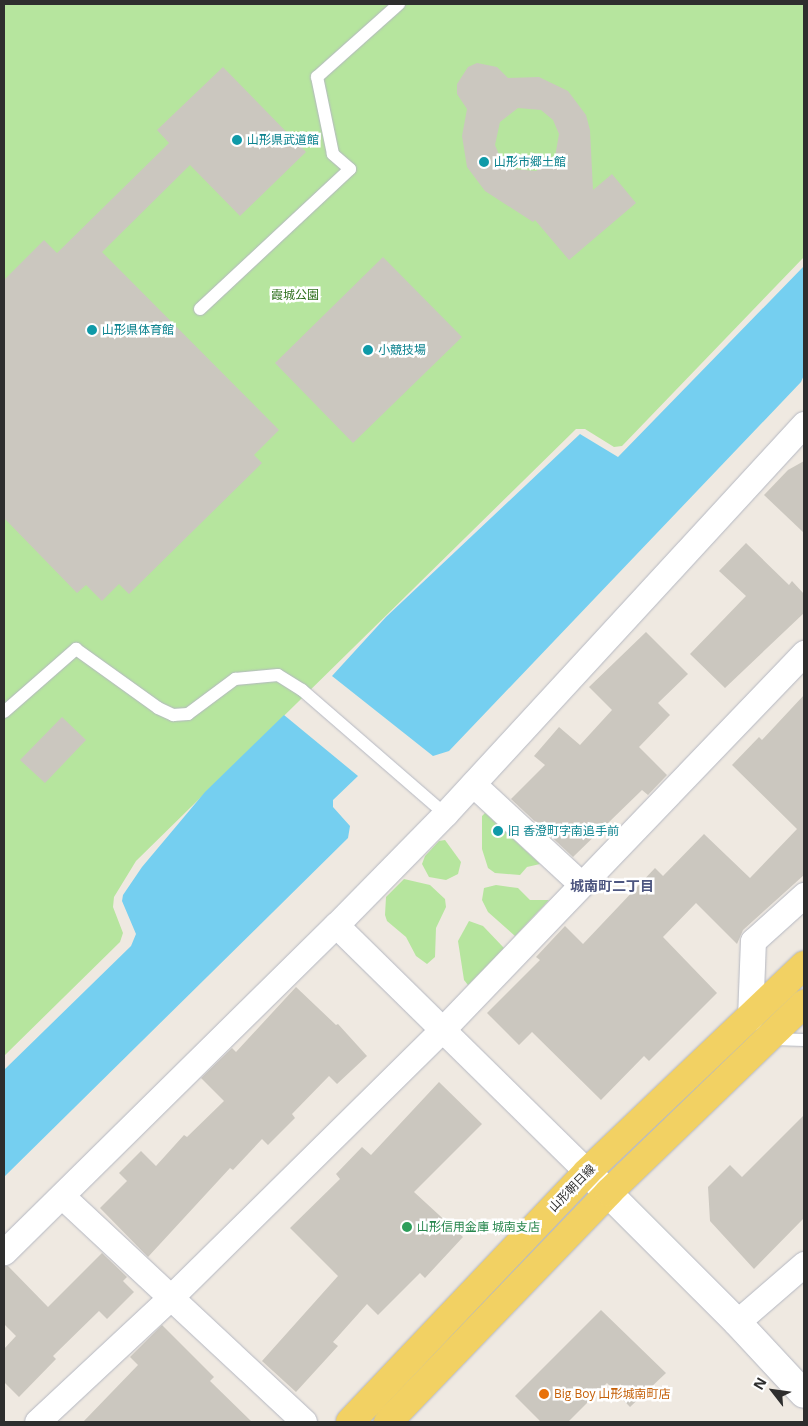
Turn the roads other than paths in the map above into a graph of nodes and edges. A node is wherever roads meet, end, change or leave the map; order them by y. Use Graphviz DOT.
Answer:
graph roads {
  1 [pos="399,4"];
  2 [pos="200,309"];
  3 [pos="800,435"];
  4 [pos="804,653"];
  5 [pos="4,712"];
  6 [pos="473,784"];
  7 [pos="445,814"];
  8 [pos="581,884"];
  9 [pos="804,895"];
  10 [pos="336,925"];
  11 [pos="797,971"];
  12 [pos="804,1004"];
  13 [pos="750,1018"];
  14 [pos="442,1030"];
  15 [pos="767,1038"];
  16 [pos="804,1040"];
  17 [pos="587,1172"];
  18 [pos="610,1192"];
  19 [pos="62,1196"];
  20 [pos="4,1252"];
  21 [pos="804,1264"];
  22 [pos="170,1297"];
  23 [pos="737,1322"];
  24 [pos="804,1394"];
  25 [pos="37,1422"];
  26 [pos="304,1422"];
  27 [pos="350,1422"];
  28 [pos="388,1422"];
  1 -- 2 [label="lane"];
  3 -- 6 [label="street"];
  4 -- 8 [label="street"];
  5 -- 7 [label="lane"];
  6 -- 7 [label="street"];
  6 -- 8 [label="street"];
  7 -- 10 [label="street"];
  8 -- 14 [label="street"];
  9 -- 13 [label="street"];
  10 -- 14 [label="street"];
  10 -- 19 [label="street"];
  11 -- 13 [label="main road, 山形朝日線"];
  12 -- 15 [label="main road"];
  13 -- 17 [label="main road, 山形朝日線"];
  14 -- 17 [label="street"];
  14 -- 22 [label="street"];
  15 -- 16 [label="lane"];
  15 -- 18 [label="main road"];
  17 -- 18 [label="street"];
  17 -- 27 [label="main road, 山形朝日線"];
  18 -- 23 [label="street"];
  18 -- 28 [label="main road"];
  19 -- 20 [label="street"];
  19 -- 22 [label="street"];
  21 -- 23 [label="street"];
  22 -- 25 [label="street"];
  22 -- 26 [label="street"];
  23 -- 24 [label="street"];
}
